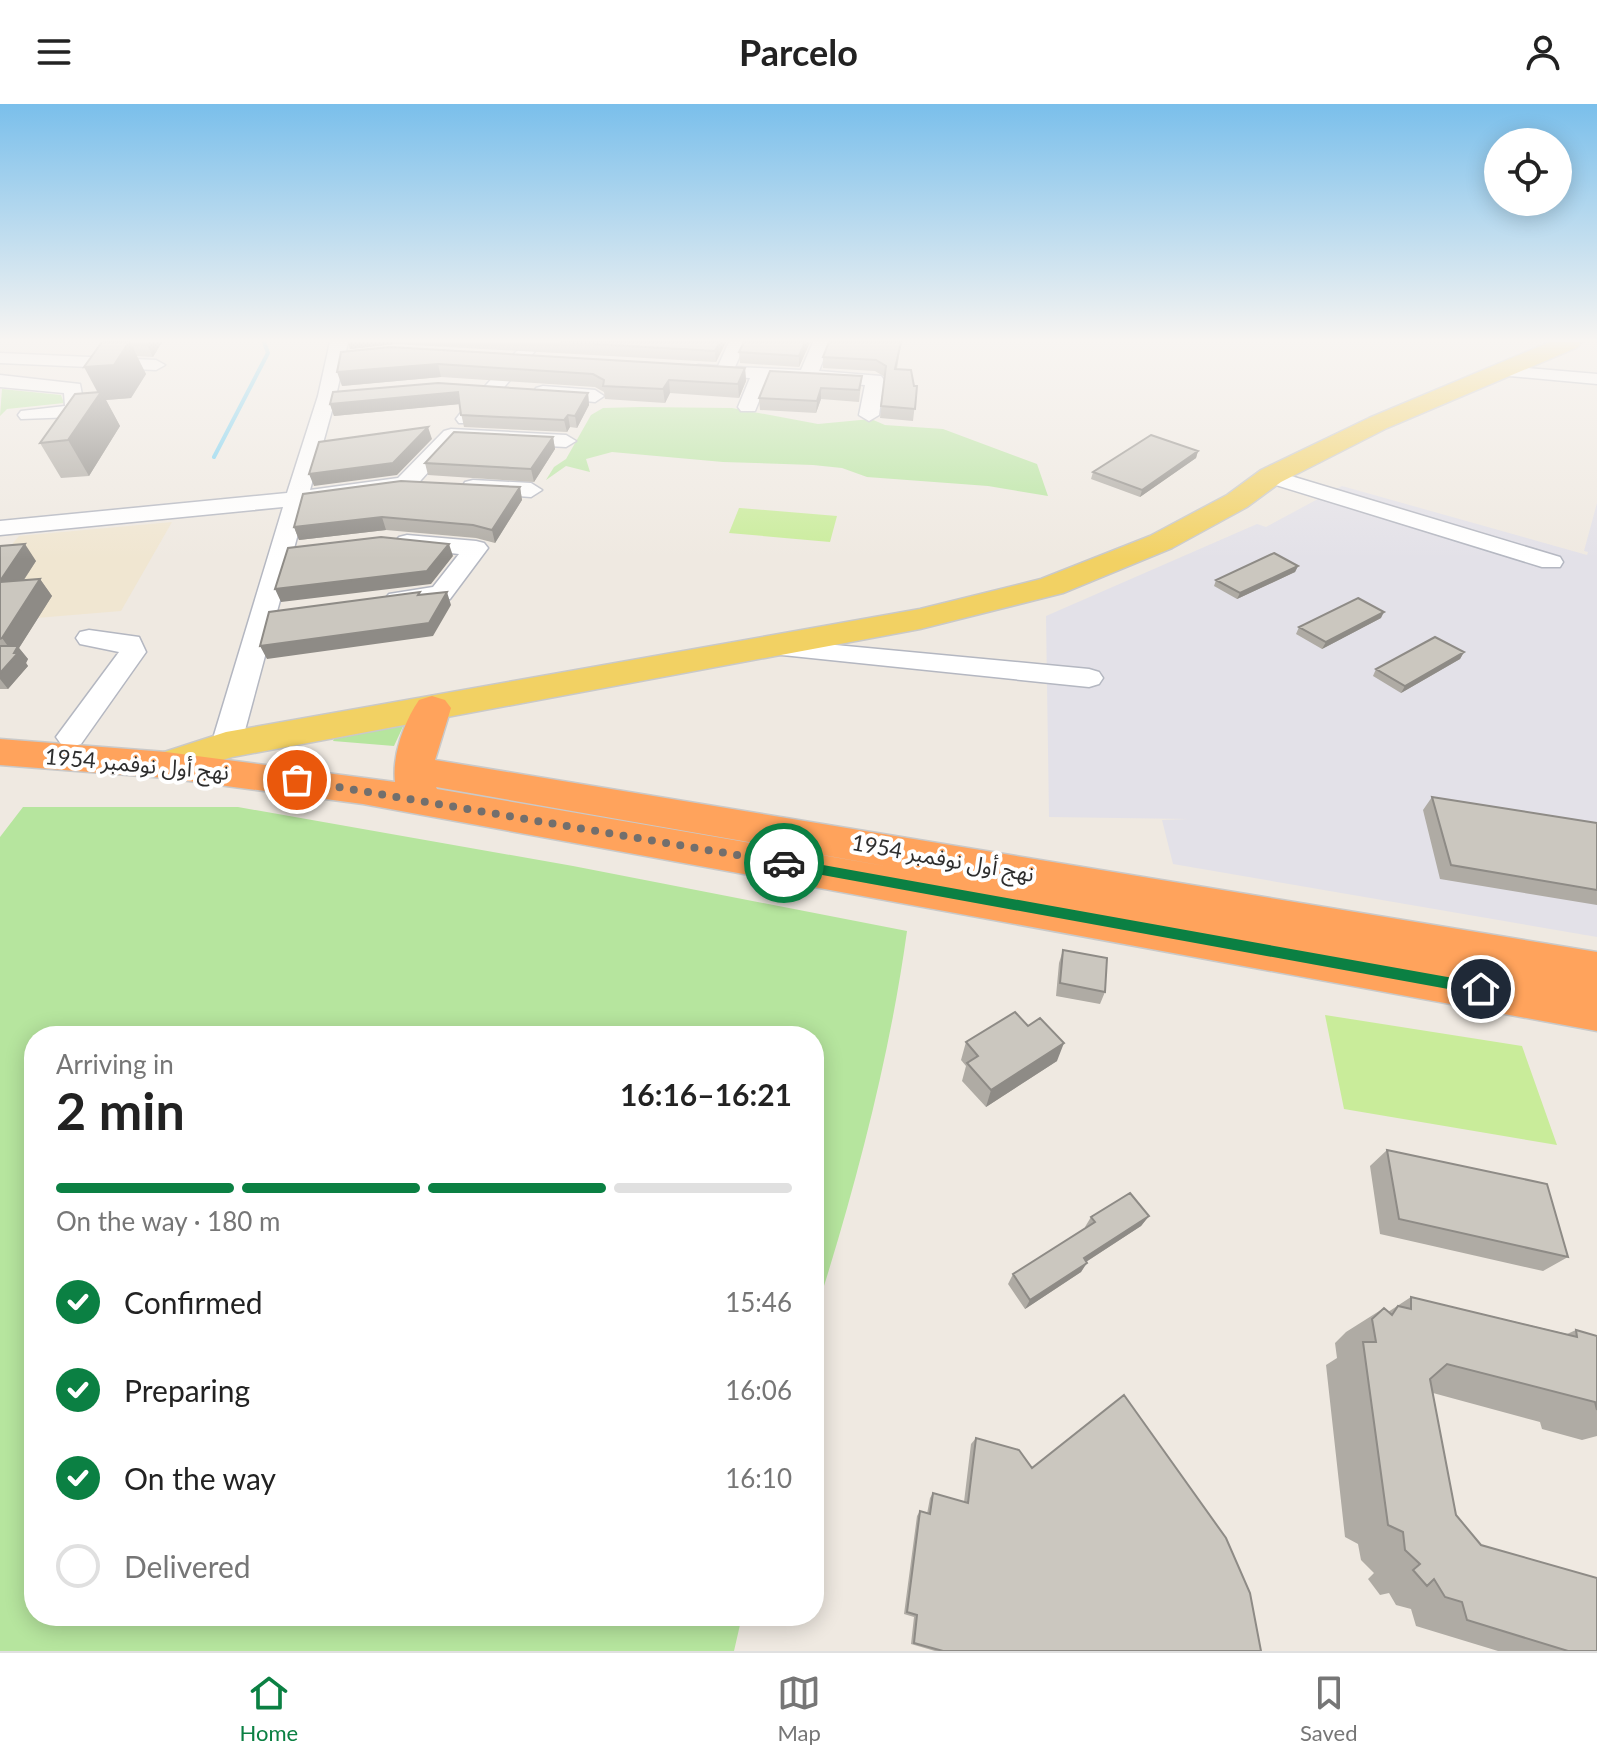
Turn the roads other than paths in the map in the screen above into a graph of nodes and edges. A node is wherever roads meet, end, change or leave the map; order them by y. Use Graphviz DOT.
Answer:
graph roads {
  1 [pos="37,414"];
  2 [pos="327,414"];
  3 [pos="471,414"];
  4 [pos="1400,414"];
  5 [pos="28,415"];
  6 [pos="451,435"];
  7 [pos="566,441"];
  8 [pos="1271,476"];
  9 [pos="405,484"];
  10 [pos="531,490"];
  11 [pos="296,499"];
  12 [pos="0,528"];
  13 [pos="386,540"];
  14 [pos="312,548"];
  15 [pos="282,552"];
  16 [pos="1551,562"];
  17 [pos="367,603"];
  18 [pos="292,612"];
  19 [pos="263,616"];
  20 [pos="89,638"];
  21 [pos="772,647"];
  22 [pos="1089,678"];
  23 [pos="429,717"];
  24 [pos="0,730"];
  25 [pos="71,737"];
  26 [pos="226,745"];
  27 [pos="0,752"];
  28 [pos="166,765"];
  29 [pos="461,776"];
  30 [pos="418,786"];
  31 [pos="1597,972"];
  32 [pos="1597,1010"];
  1 -- 5 [label="street"];
  2 -- 11 [label="street"];
  3 -- 6 [label="street"];
  4 -- 8 [label="main road"];
  6 -- 7 [label="street"];
  6 -- 9 [label="street"];
  8 -- 16 [label="street"];
  8 -- 21 [label="main road"];
  9 -- 10 [label="street"];
  9 -- 11 [label="street"];
  11 -- 12 [label="street"];
  11 -- 15 [label="street"];
  13 -- 17 [label="street"];
  14 -- 15 [label="street"];
  15 -- 19 [label="street"];
  18 -- 19 [label="street"];
  19 -- 26 [label="street"];
  20 -- 25 [label="street"];
  21 -- 22 [label="street"];
  21 -- 23 [label="main road"];
  23 -- 26 [label="main road"];
  23 -- 29 [label="highway"];
  23 -- 30 [label="highway"];
  24 -- 25 [label="highway, نهج أول نوفمبر 1954"];
  25 -- 26 [label="highway, نهج أول نوفمبر 1954"];
  26 -- 28 [label="main road"];
  26 -- 30 [label="highway, نهج أول نوفمبر 1954"];
  27 -- 28 [label="highway, نهج أول نوفمبر 1954"];
  28 -- 30 [label="highway, نهج أول نوفمبر 1954"];
  29 -- 30 [label="highway, نهج أول نوفمبر 1954"];
  29 -- 31 [label="highway, نهج أول نوفمبر 1954"];
  30 -- 32 [label="highway, نهج أول نوفمبر 1954"];
}
